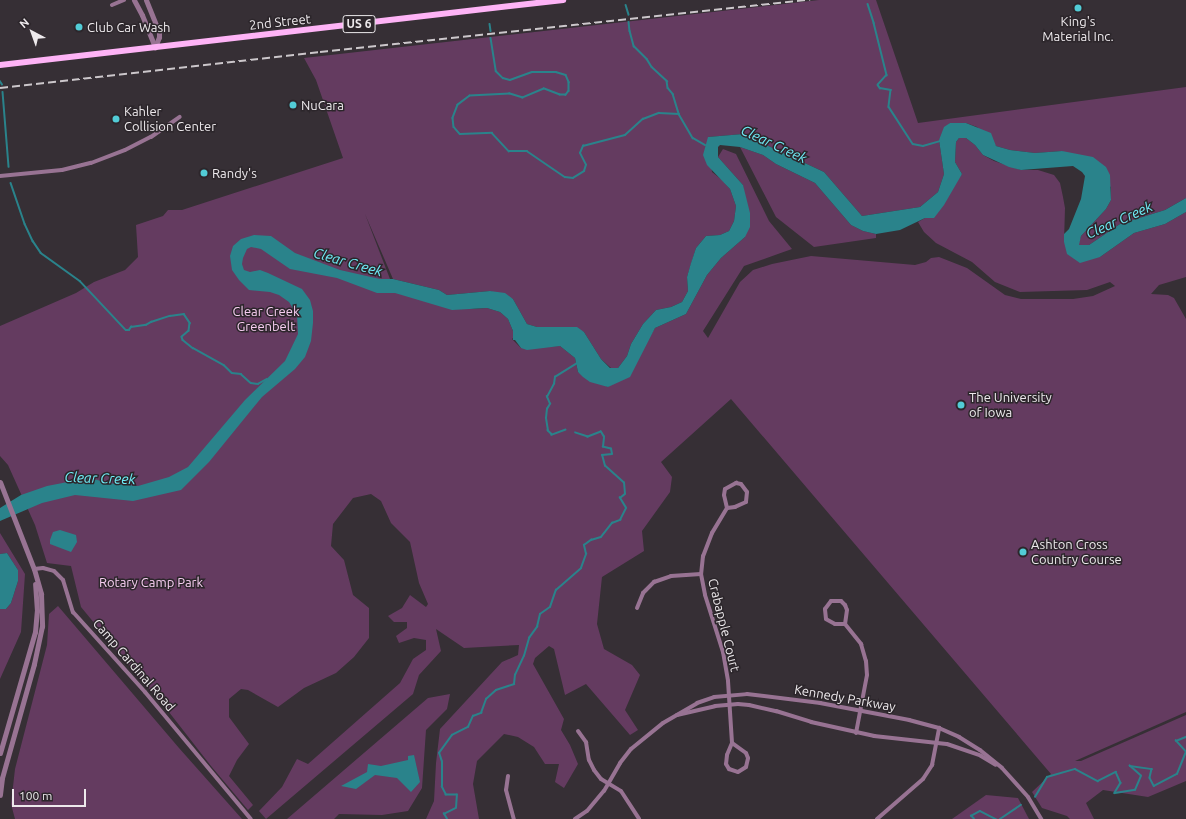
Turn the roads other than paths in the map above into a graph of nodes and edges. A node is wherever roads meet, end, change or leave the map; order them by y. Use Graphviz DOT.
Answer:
graph roads {
  1 [pos="124,0"];
  2 [pos="134,0"];
  3 [pos="146,0"];
  4 [pos="563,0"];
  5 [pos="112,5"];
  6 [pos="155,47"];
  7 [pos="0,65"];
  8 [pos="180,117"];
  9 [pos="0,176"];
  10 [pos="1,483"];
  11 [pos="727,508"];
  12 [pos="34,569"];
  13 [pos="701,574"];
  14 [pos="637,608"];
  15 [pos="845,624"];
  16 [pos="729,695"];
  17 [pos="730,704"];
  18 [pos="860,712"];
  19 [pos="674,715"];
  20 [pos="939,728"];
  21 [pos="578,731"];
  22 [pos="856,733"];
  23 [pos="936,742"];
  24 [pos="732,743"];
  25 [pos="0,753"];
  26 [pos="1002,768"];
  27 [pos="508,776"];
  28 [pos="609,784"];
  29 [pos="0,795"];
  30 [pos="251,819"];
  31 [pos="514,819"];
  32 [pos="576,819"];
  33 [pos="639,819"];
  34 [pos="877,819"];
  35 [pos="1041,819"];
  1 -- 5 [label="street"];
  2 -- 6 [label="street"];
  3 -- 6 [label="street"];
  4 -- 6 [label="main road, 2nd Street / US 6"];
  6 -- 7 [label="main road, 2nd Street / US 6"];
  8 -- 9 [label="street"];
  10 -- 12 [label="street"];
  11 -- 11 [label="street"];
  11 -- 13 [label="street, Crabapple Court"];
  12 -- 25 [label="street"];
  12 -- 29 [label="street"];
  12 -- 30 [label="street, Camp Cardinal Road"];
  13 -- 14 [label="street"];
  13 -- 16 [label="street, Crabapple Court"];
  15 -- 15 [label="street"];
  15 -- 18 [label="street"];
  16 -- 17 [label="street, Crabapple Court"];
  16 -- 18 [label="street, Kennedy Parkway"];
  16 -- 19 [label="street, Kennedy Parkway"];
  17 -- 19 [label="street, Kennedy Parkway"];
  17 -- 22 [label="street, Kennedy Parkway"];
  17 -- 24 [label="street, Crabapple Court"];
  18 -- 20 [label="street, Kennedy Parkway"];
  18 -- 22 [label="street"];
  19 -- 28 [label="street, Kennedy Parkway"];
  20 -- 23 [label="street"];
  20 -- 26 [label="street, Kennedy Parkway"];
  21 -- 28 [label="street"];
  22 -- 23 [label="street, Kennedy Parkway"];
  23 -- 26 [label="street, Kennedy Parkway"];
  23 -- 34 [label="street"];
  24 -- 24 [label="street"];
  26 -- 35 [label="street, Kennedy Parkway"];
  27 -- 31 [label="street"];
  28 -- 32 [label="street, Kennedy Parkway"];
  28 -- 33 [label="street"];
}
